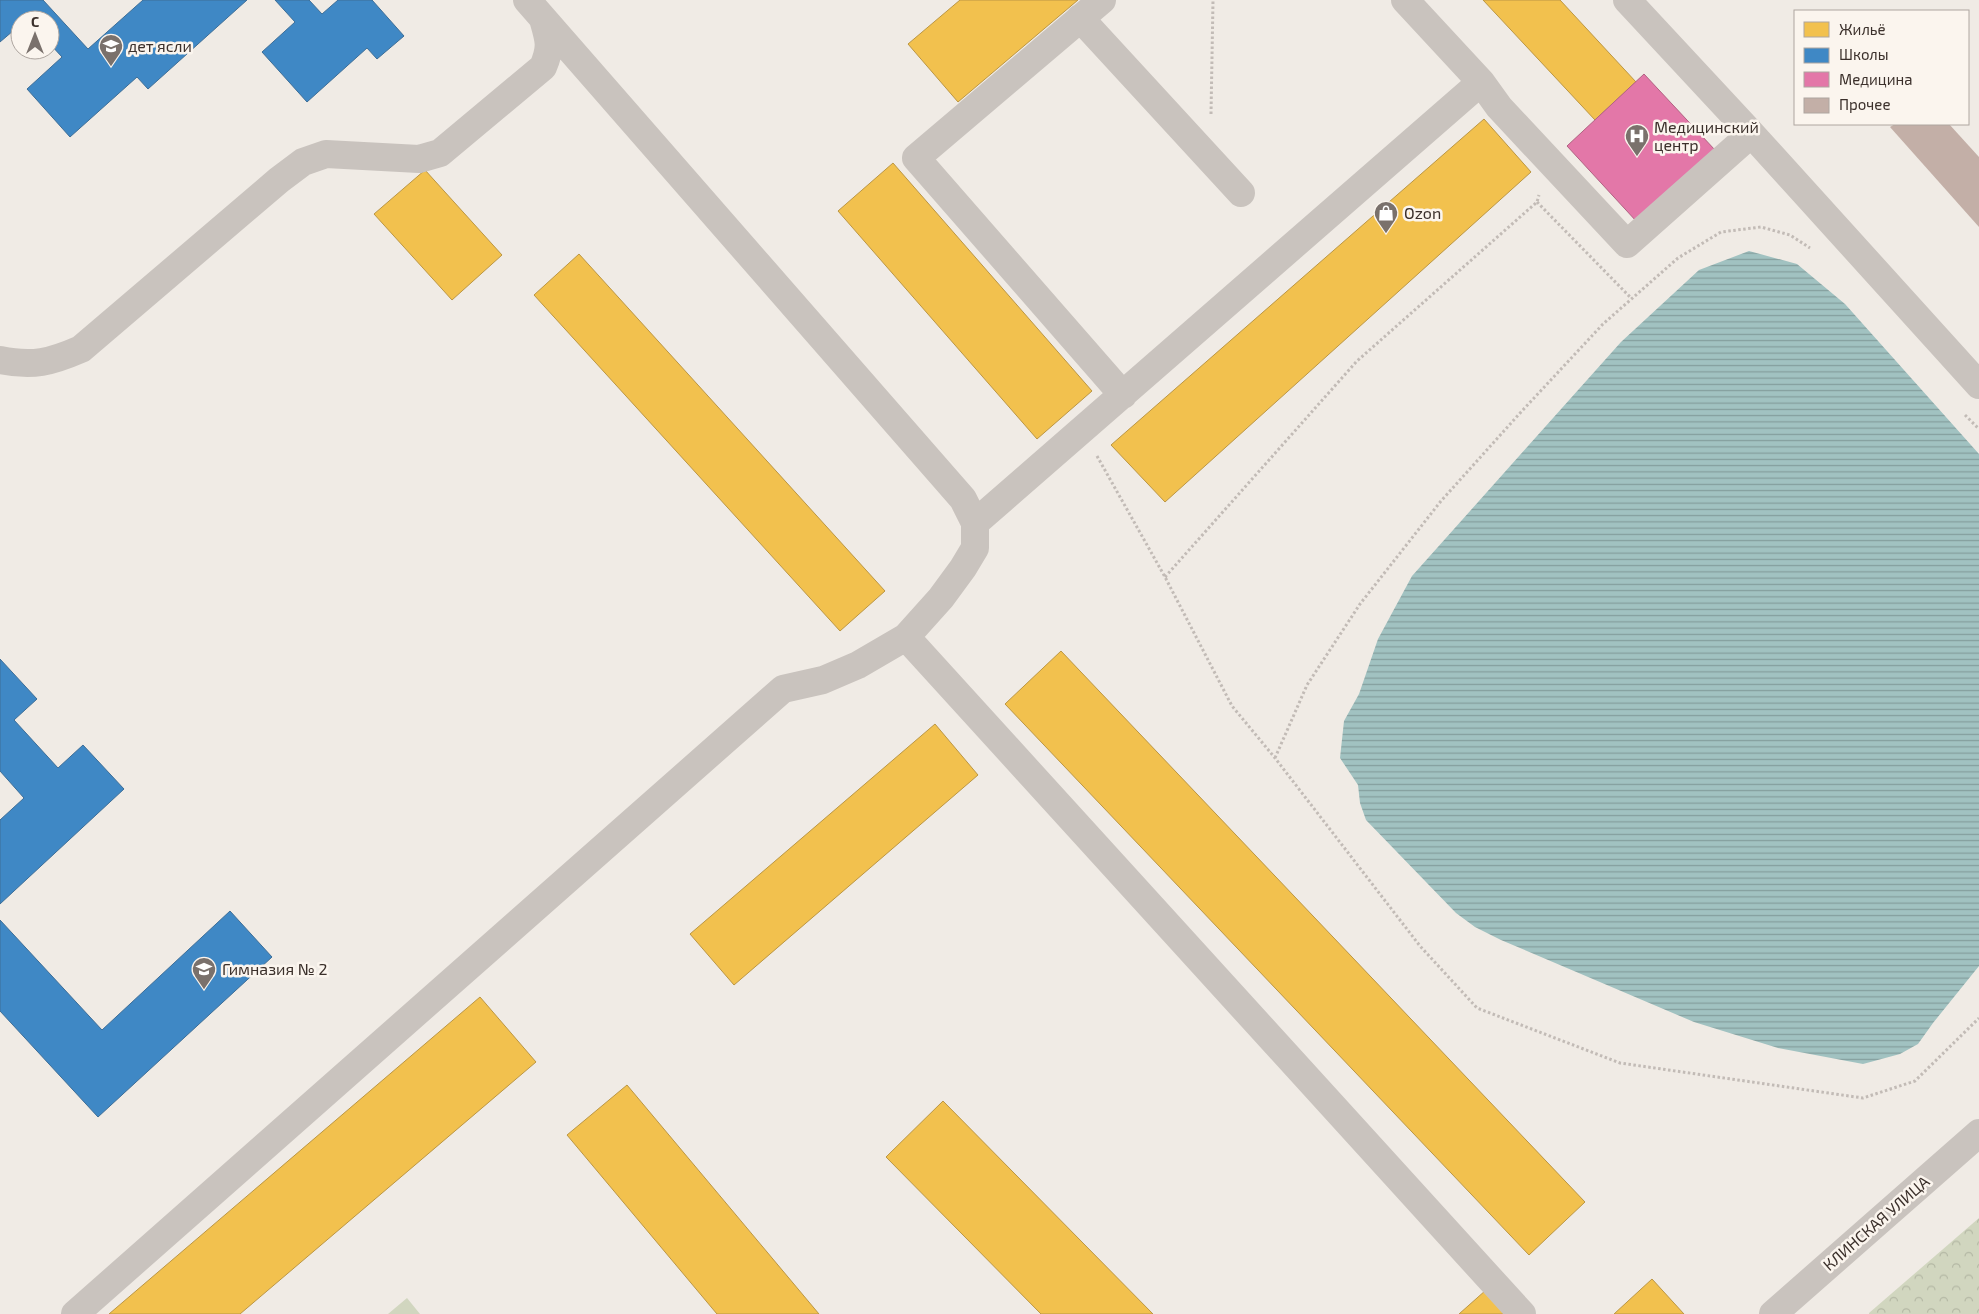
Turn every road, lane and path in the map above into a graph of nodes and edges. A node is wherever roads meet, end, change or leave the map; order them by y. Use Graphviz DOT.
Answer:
graph roads {
  1 [pos="1102,0"];
  2 [pos="1213,0"];
  3 [pos="1405,0"];
  4 [pos="1627,0"];
  5 [pos="535,9"];
  6 [pos="1080,18"];
  7 [pos="1481,82"];
  8 [pos="1751,134"];
  9 [pos="1210,159"];
  10 [pos="1550,164"];
  11 [pos="1241,193"];
  12 [pos="1537,202"];
  13 [pos="1817,253"];
  14 [pos="1631,298"];
  15 [pos="0,360"];
  16 [pos="1979,386"];
  17 [pos="1123,395"];
  18 [pos="1959,408"];
  19 [pos="1087,426"];
  20 [pos="1979,429"];
  21 [pos="975,524"];
  22 [pos="1165,577"];
  23 [pos="906,637"];
  24 [pos="1275,758"];
  25 [pos="1979,1018"];
  26 [pos="1979,1133"];
  27 [pos="75,1314"];
  28 [pos="1522,1314"];
  29 [pos="1773,1314"];
  1 -- 6 [label="street"];
  2 -- 9 [label="path"];
  3 -- 7 [label="street"];
  4 -- 8 [label="street"];
  5 -- 15 [label="street"];
  5 -- 21 [label="street"];
  6 -- 9 [label="street"];
  6 -- 17 [label="street"];
  7 -- 10 [label="street"];
  7 -- 17 [label="street"];
  8 -- 10 [label="street"];
  8 -- 16 [label="street"];
  9 -- 11 [label="street"];
  10 -- 12 [label="path"];
  12 -- 14 [label="path"];
  12 -- 22 [label="path"];
  13 -- 14 [label="path"];
  14 -- 24 [label="path"];
  17 -- 19 [label="street"];
  18 -- 20 [label="path"];
  19 -- 21 [label="street"];
  19 -- 22 [label="path"];
  21 -- 23 [label="street"];
  22 -- 24 [label="path"];
  23 -- 27 [label="street"];
  23 -- 28 [label="street"];
  24 -- 25 [label="path"];
  26 -- 29 [label="street, КЛИНСКАЯ УЛИЦА"];
}
